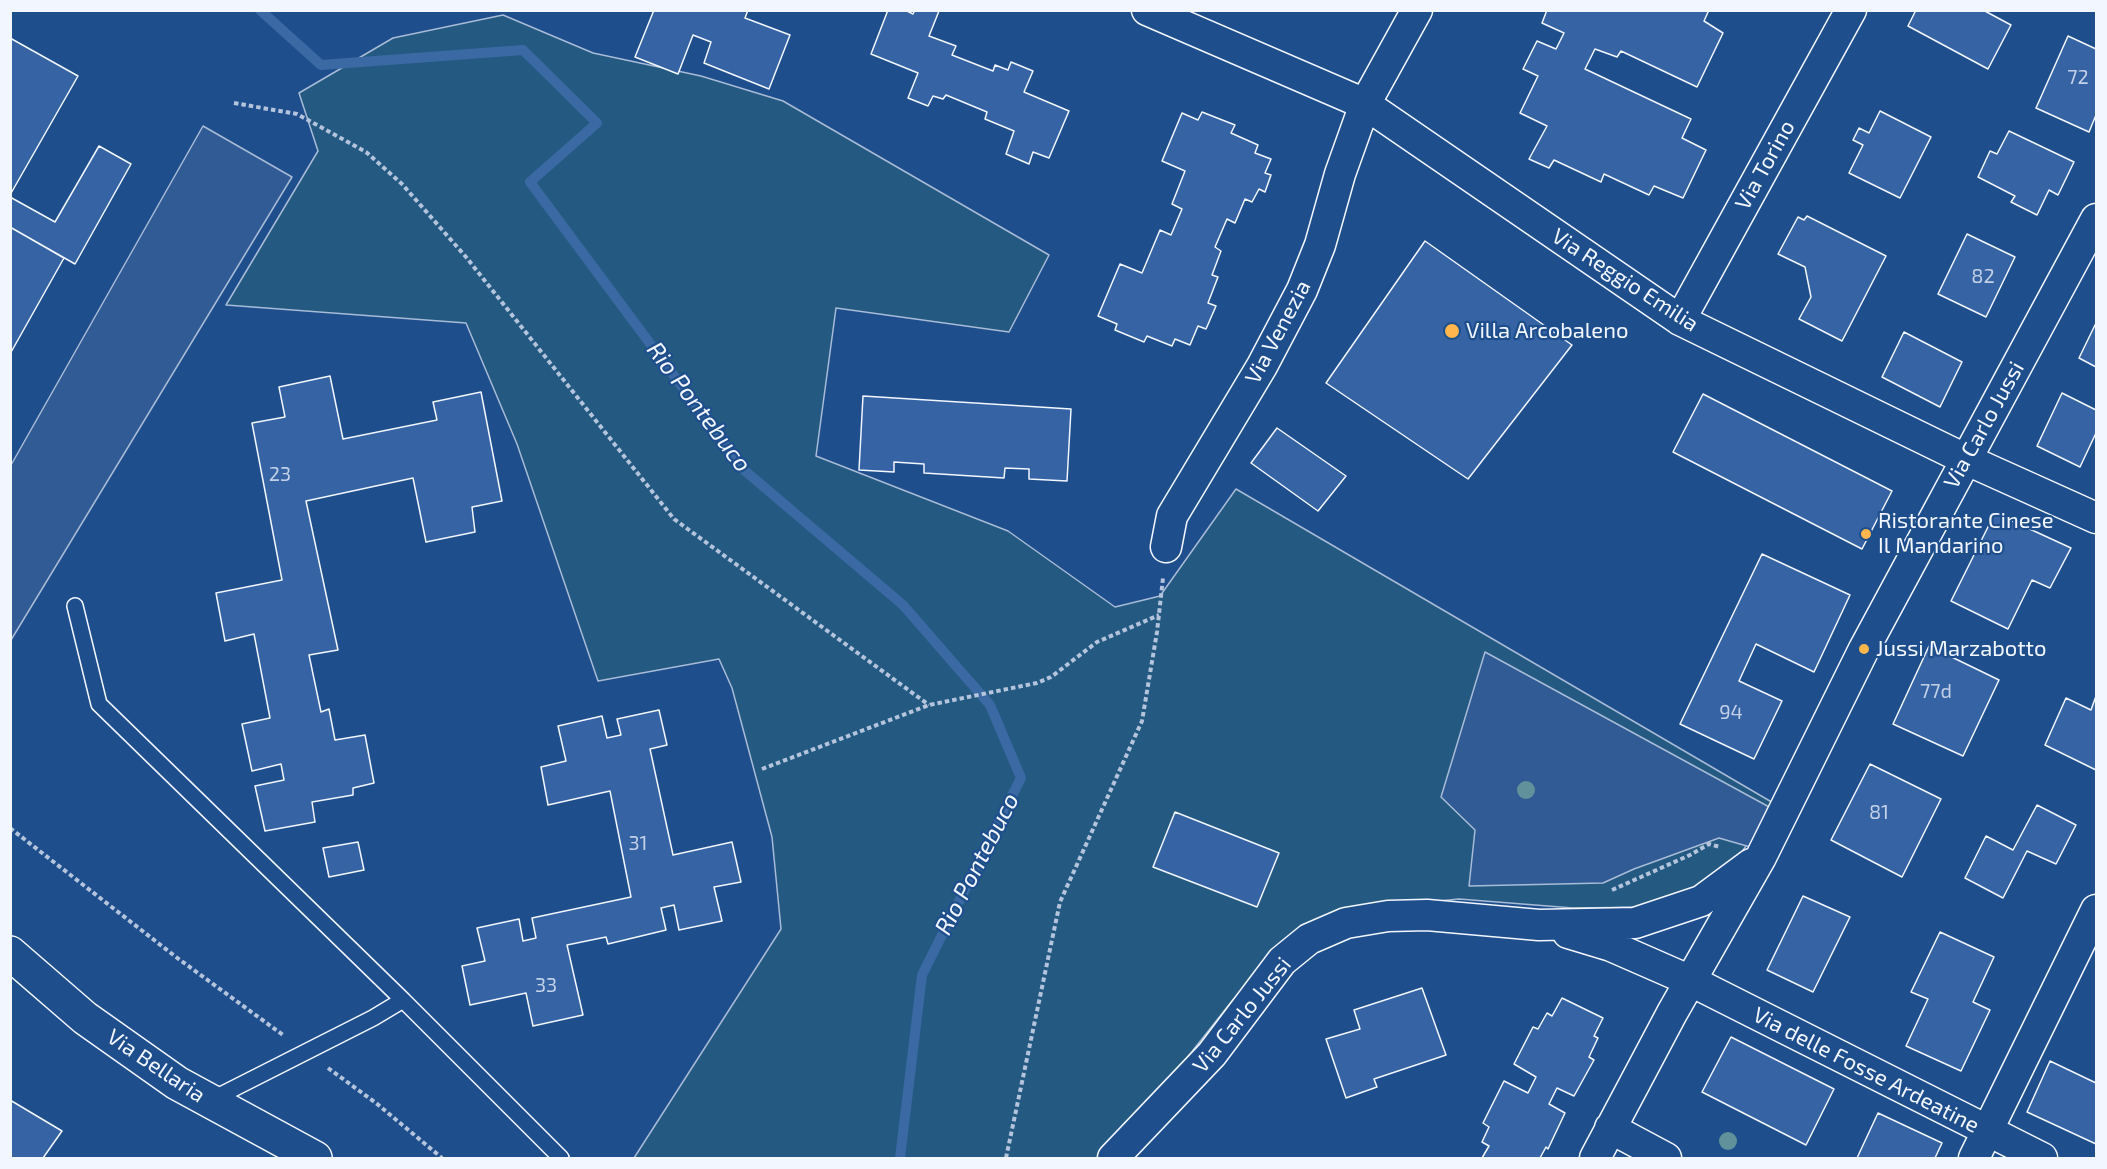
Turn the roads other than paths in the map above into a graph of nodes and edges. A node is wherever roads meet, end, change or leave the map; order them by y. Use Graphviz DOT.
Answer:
graph roads {
  1 [pos="1147,10"];
  2 [pos="1417,10"];
  3 [pos="1851,10"];
  4 [pos="1365,104"];
  5 [pos="2097,219"];
  6 [pos="1680,320"];
  7 [pos="1965,459"];
  8 [pos="2097,518"];
  9 [pos="1166,547"];
  10 [pos="75,606"];
  11 [pos="1761,857"];
  12 [pos="2097,910"];
  13 [pos="1539,925"];
  14 [pos="10,953"];
  15 [pos="1691,981"];
  16 [pos="403,1000"];
  17 [pos="208,1101"];
  18 [pos="1610,1128"];
  19 [pos="1987,1132"];
  20 [pos="315,1158"];
  21 [pos="561,1158"];
  22 [pos="1113,1158"];
  23 [pos="1595,1158"];
  24 [pos="1666,1158"];
  25 [pos="1974,1158"];
  26 [pos="2042,1158"];
  1 -- 4 [label="street"];
  2 -- 4 [label="street, Via Venezia"];
  3 -- 6 [label="street, Via Torino"];
  4 -- 6 [label="street, Via Reggio Emilia"];
  4 -- 9 [label="street, Via Venezia"];
  5 -- 7 [label="street, Via Carlo Jussi"];
  6 -- 7 [label="street, Via Reggio Emilia"];
  7 -- 8 [label="street, Via Reggio Emilia"];
  7 -- 11 [label="street, Via Carlo Jussi"];
  10 -- 16 [label="lane"];
  11 -- 13 [label="street, Via Carlo Jussi"];
  11 -- 15 [label="street, Via Carlo Jussi"];
  12 -- 19 [label="street"];
  13 -- 15 [label="street, Via Carlo Jussi"];
  13 -- 22 [label="street, Via Carlo Jussi"];
  14 -- 17 [label="street, Via Bellaria"];
  15 -- 18 [label="street, Via Carlo Jussi"];
  15 -- 19 [label="street, Via delle Fosse Ardeatine"];
  16 -- 17 [label="lane"];
  16 -- 21 [label="lane"];
  17 -- 20 [label="street, Via Bellaria"];
  18 -- 23 [label="street, Via Carlo Jussi"];
  18 -- 24 [label="street"];
  19 -- 25 [label="street"];
  19 -- 26 [label="street, Via delle Fosse Ardeatine"];
}
